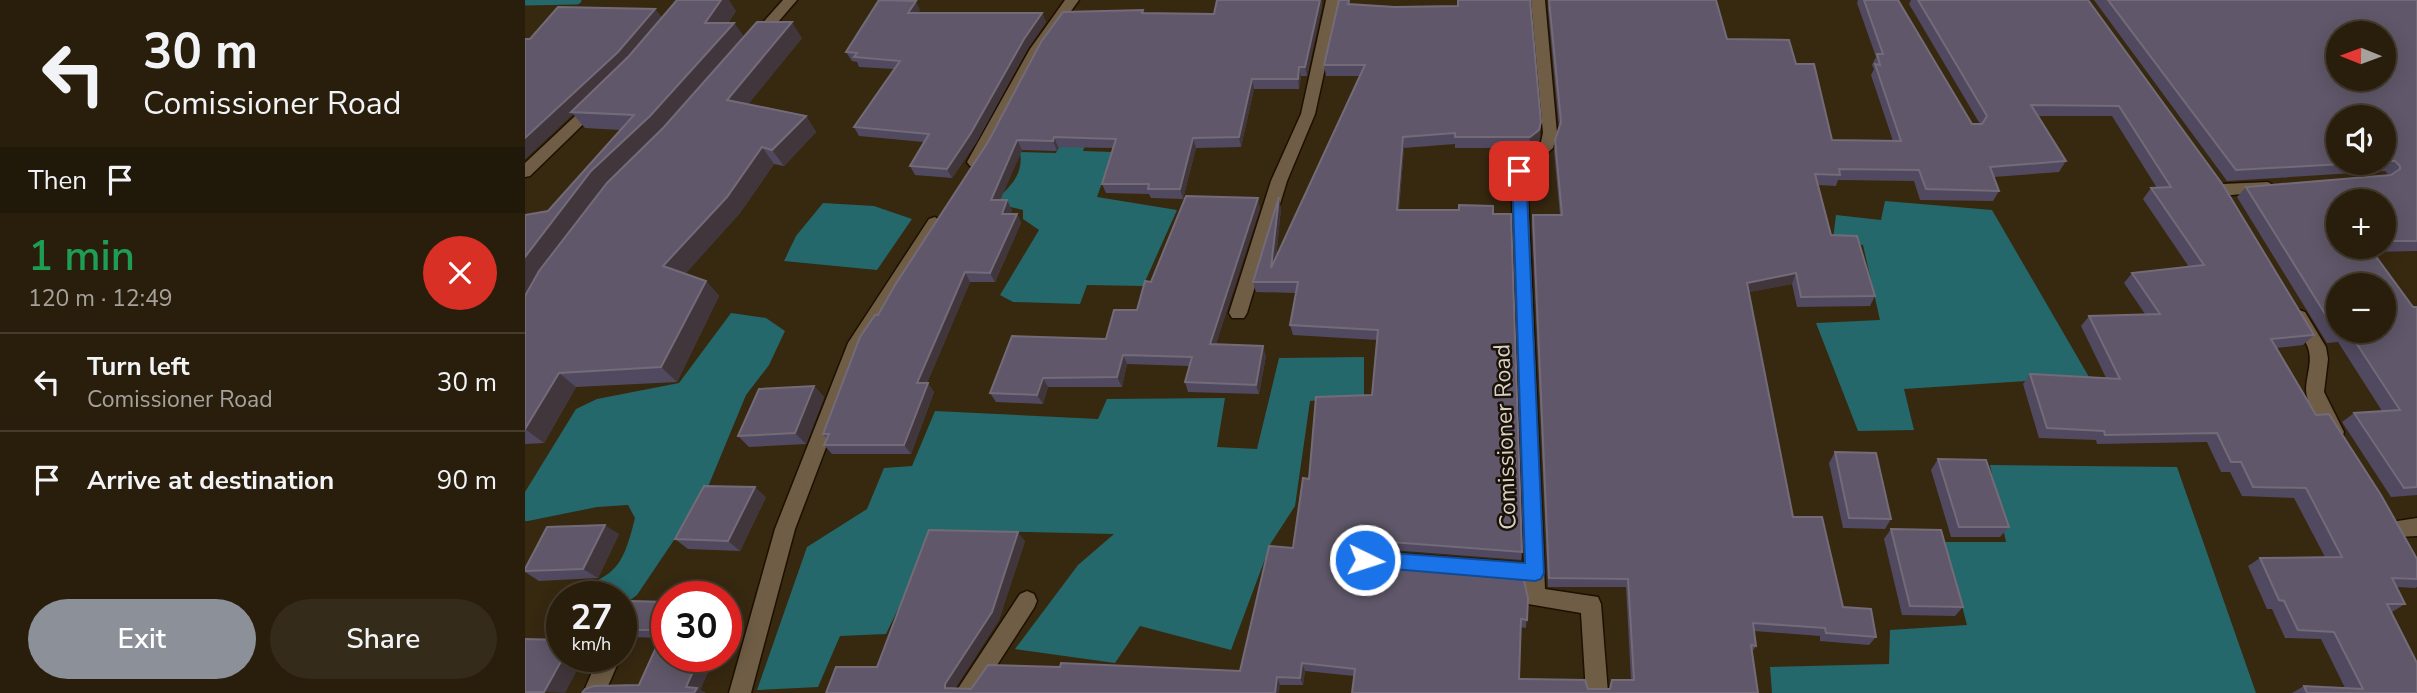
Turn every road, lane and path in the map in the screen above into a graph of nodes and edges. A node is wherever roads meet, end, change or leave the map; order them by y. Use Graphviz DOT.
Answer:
graph roads {
  1 [pos="790,0"];
  2 [pos="1072,0"];
  3 [pos="1333,0"];
  4 [pos="1538,0"];
  5 [pos="747,50"];
  6 [pos="604,96"];
  7 [pos="525,172"];
  8 [pos="965,178"];
  9 [pos="2288,185"];
  10 [pos="2222,190"];
  11 [pos="944,209"];
  12 [pos="2290,302"];
  13 [pos="1238,313"];
  14 [pos="2346,449"];
  15 [pos="2402,524"];
  16 [pos="2411,548"];
  17 [pos="1365,560"];
  18 [pos="1535,573"];
  19 [pos="1027,601"];
  20 [pos="603,672"];
  21 [pos="594,693"];
  22 [pos="740,693"];
  23 [pos="965,693"];
  24 [pos="1597,693"];
  1 -- 5 [label="street"];
  2 -- 8 [label="street"];
  3 -- 13 [label="street"];
  4 -- 18 [label="street, Comissioner Road"];
  6 -- 7 [label="street"];
  9 -- 10 [label="street"];
  11 -- 22 [label="street"];
  12 -- 14 [label="street"];
  15 -- 16 [label="street"];
  17 -- 18 [label="street"];
  18 -- 24 [label="street, Comissioner Road"];
  19 -- 23 [label="street"];
  20 -- 21 [label="street"];
}
